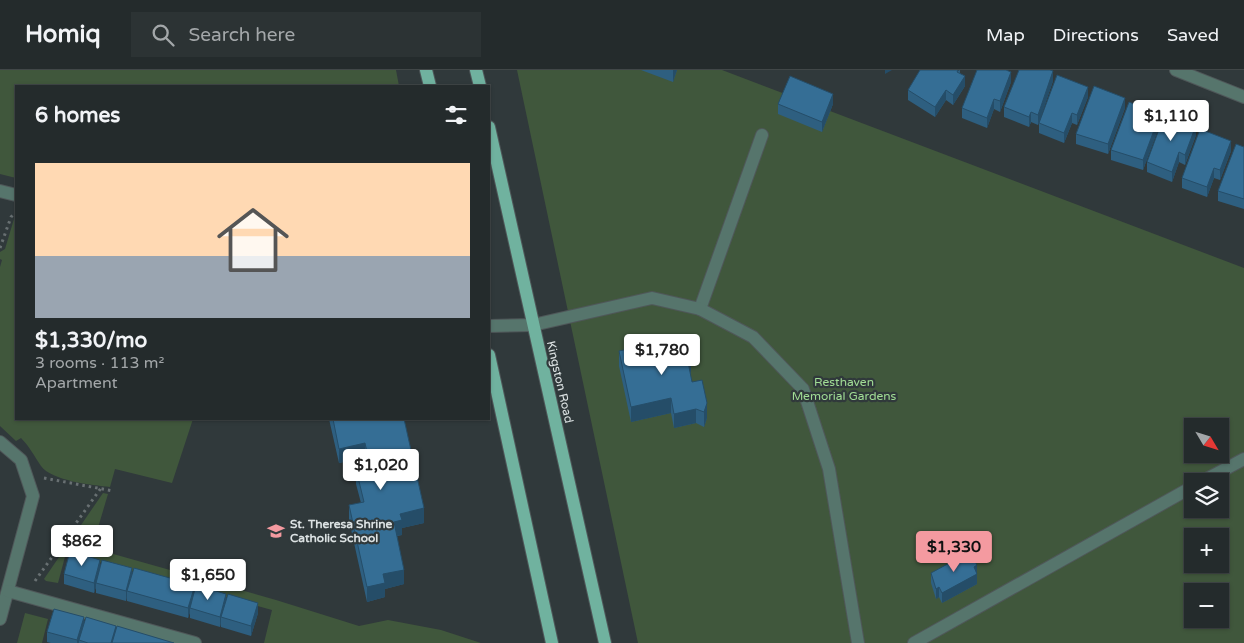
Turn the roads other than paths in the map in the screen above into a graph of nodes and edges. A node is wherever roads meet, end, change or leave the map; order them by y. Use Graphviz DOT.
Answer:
graph roads {
  1 [pos="426,70"];
  2 [pos="476,70"];
  3 [pos="1176,70"];
  4 [pos="1190,72"];
  5 [pos="430,85"];
  6 [pos="480,85"];
  7 [pos="1244,97"];
  8 [pos="490,132"];
  9 [pos="762,134"];
  10 [pos="0,191"];
  11 [pos="15,195"];
  12 [pos="700,309"];
  13 [pos="490,326"];
  14 [pos="533,326"];
  15 [pos="490,360"];
  16 [pos="0,442"];
  17 [pos="1244,459"];
  18 [pos="1219,473"];
  19 [pos="1184,491"];
  20 [pos="8,592"];
  21 [pos="0,619"];
  22 [pos="195,643"];
  23 [pos="552,643"];
  24 [pos="604,643"];
  25 [pos="858,643"];
  26 [pos="914,643"];
  1 -- 5 [label="main road"];
  2 -- 6 [label="main road"];
  3 -- 4 [label="street"];
  4 -- 7 [label="street"];
  8 -- 14 [label="main road, Kingston Road"];
  9 -- 12 [label="street"];
  10 -- 11 [label="street"];
  12 -- 14 [label="street"];
  12 -- 25 [label="street"];
  13 -- 14 [label="street"];
  14 -- 24 [label="main road, Kingston Road"];
  15 -- 23 [label="main road"];
  16 -- 20 [label="street"];
  17 -- 18 [label="street"];
  19 -- 26 [label="street"];
  20 -- 21 [label="street"];
  20 -- 22 [label="street"];
}
